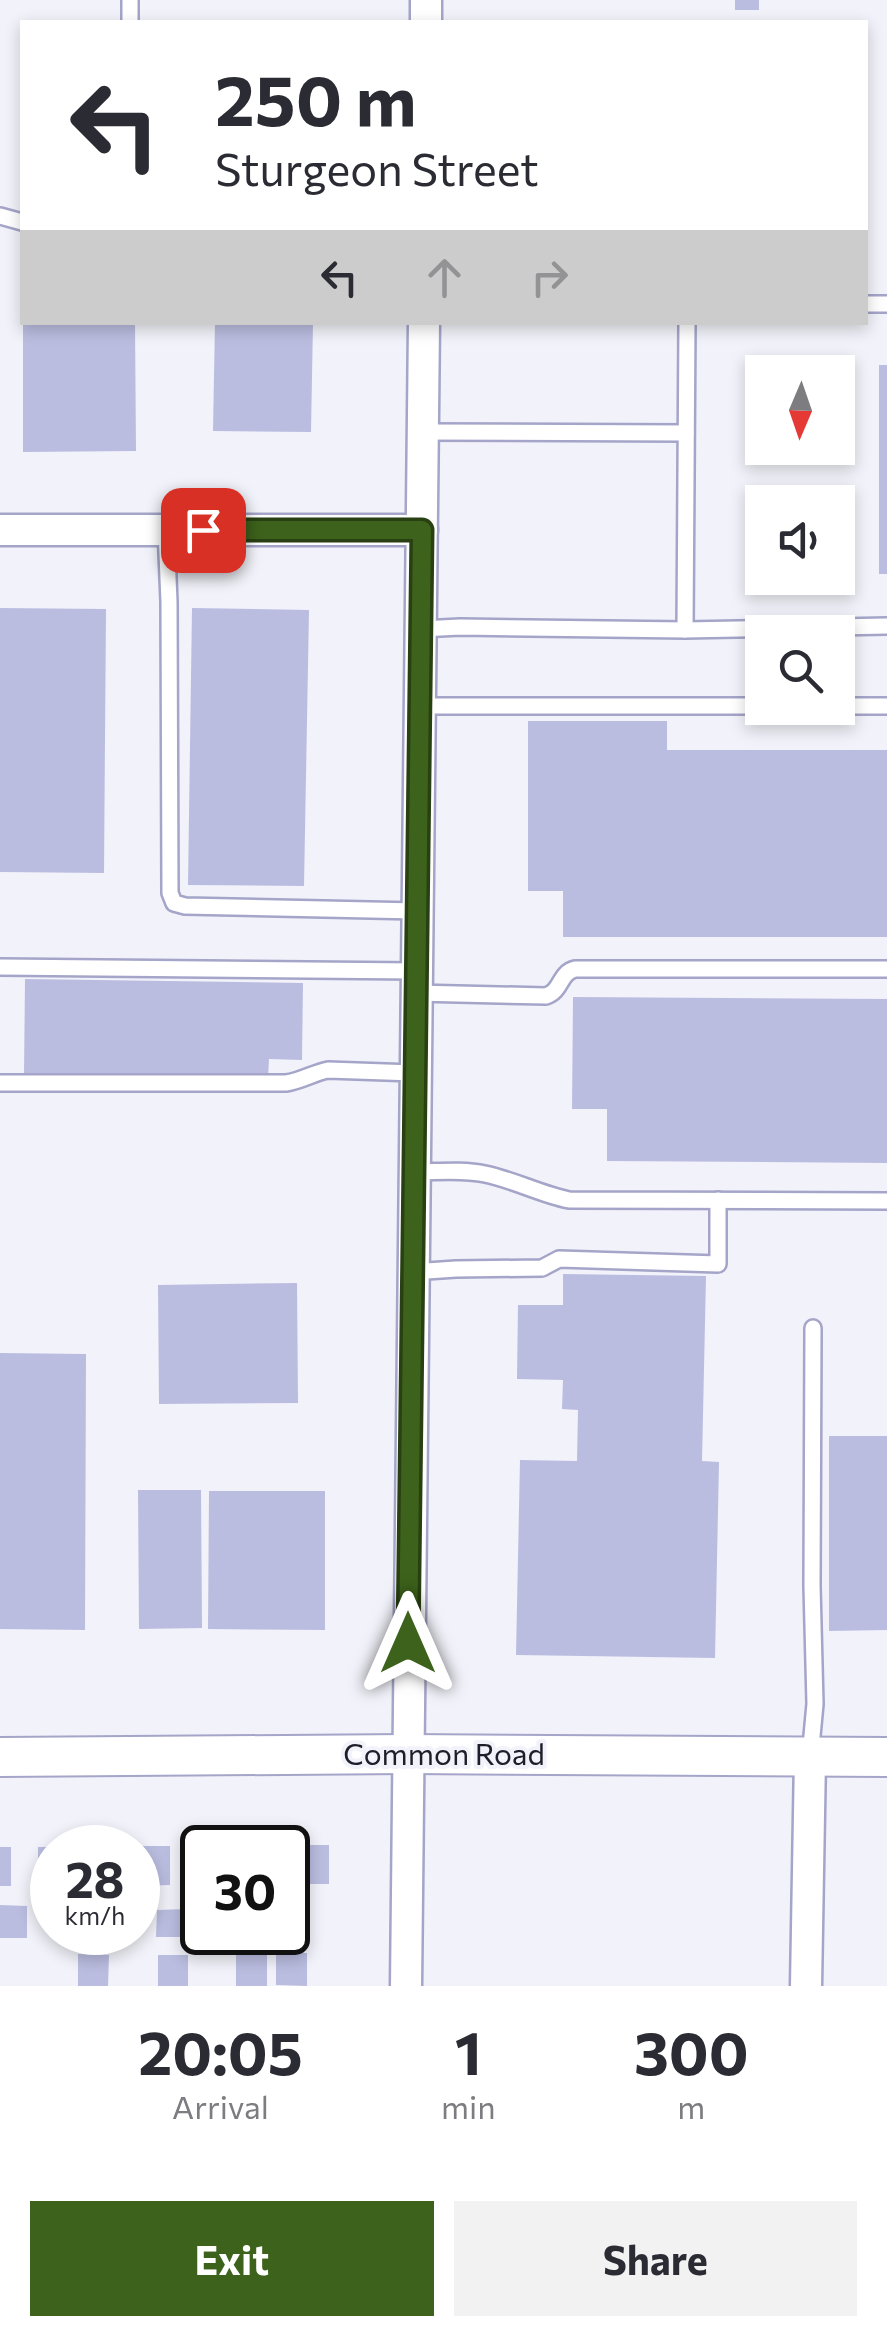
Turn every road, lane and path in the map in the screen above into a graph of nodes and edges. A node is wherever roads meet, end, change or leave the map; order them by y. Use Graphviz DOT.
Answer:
graph roads {
  1 [pos="424,325"];
  2 [pos="687,325"];
  3 [pos="423,432"];
  4 [pos="686,432"];
  5 [pos="166,529"];
  6 [pos="0,530"];
  7 [pos="422,530"];
  8 [pos="887,626"];
  9 [pos="421,629"];
  10 [pos="685,630"];
  11 [pos="420,706"];
  12 [pos="745,706"];
  13 [pos="855,706"];
  14 [pos="887,706"];
  15 [pos="417,911"];
  16 [pos="0,967"];
  17 [pos="887,969"];
  18 [pos="416,982"];
  19 [pos="414,1073"];
  20 [pos="0,1083"];
  21 [pos="414,1172"];
  22 [pos="718,1200"];
  23 [pos="887,1201"];
  24 [pos="412,1272"];
  25 [pos="813,1328"];
  26 [pos="407,1754"];
  27 [pos="0,1757"];
  28 [pos="810,1757"];
  29 [pos="887,1757"];
  30 [pos="406,1986"];
  31 [pos="806,1986"];
  1 -- 3 [label="street"];
  2 -- 4 [label="lane"];
  3 -- 4 [label="lane"];
  3 -- 7 [label="street"];
  4 -- 10 [label="lane"];
  5 -- 6 [label="street"];
  5 -- 7 [label="street"];
  5 -- 15 [label="lane"];
  7 -- 9 [label="street"];
  8 -- 10 [label="lane"];
  9 -- 10 [label="lane"];
  9 -- 11 [label="street"];
  11 -- 12 [label="lane"];
  11 -- 15 [label="street"];
  13 -- 14 [label="lane"];
  15 -- 18 [label="street"];
  16 -- 18 [label="lane"];
  17 -- 18 [label="lane"];
  18 -- 19 [label="street"];
  19 -- 20 [label="lane"];
  19 -- 21 [label="street"];
  21 -- 22 [label="lane"];
  21 -- 24 [label="street"];
  22 -- 23 [label="lane"];
  22 -- 24 [label="lane"];
  24 -- 26 [label="street"];
  25 -- 28 [label="lane"];
  26 -- 27 [label="street, Common Road"];
  26 -- 28 [label="street, Common Road"];
  26 -- 30 [label="street"];
  28 -- 29 [label="street, Common Road"];
  28 -- 31 [label="street"];
}
